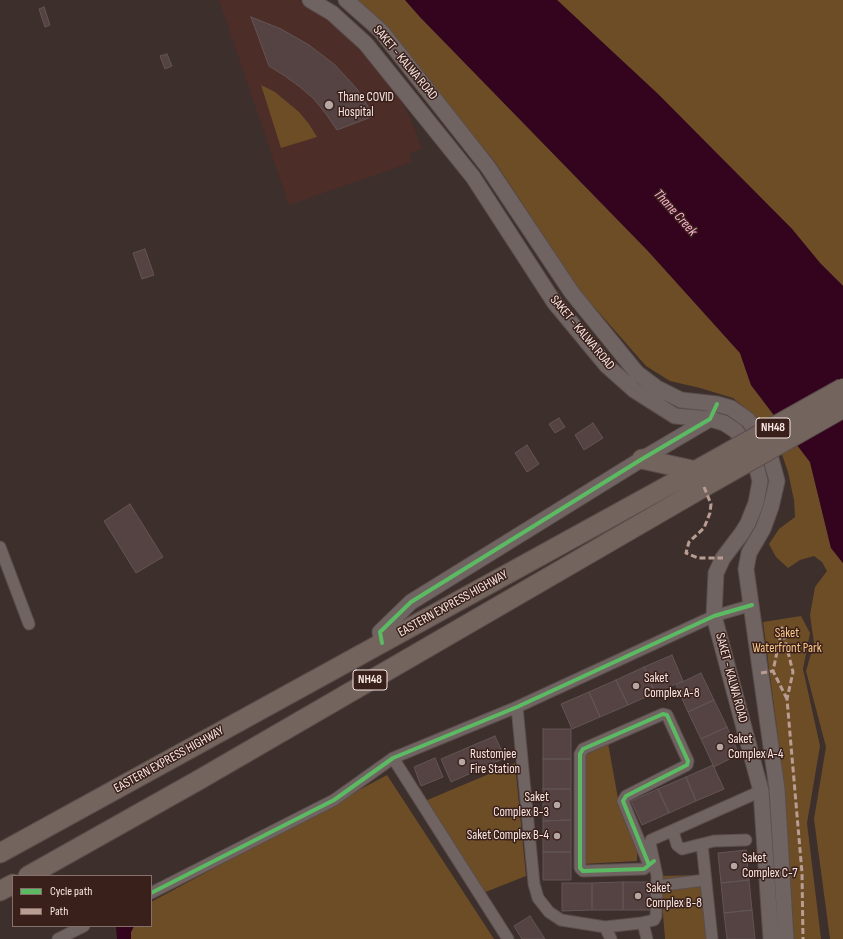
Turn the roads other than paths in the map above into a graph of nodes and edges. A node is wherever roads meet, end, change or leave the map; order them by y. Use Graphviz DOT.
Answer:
graph roads {
  1 [pos="310,0"];
  2 [pos="346,0"];
  3 [pos="496,178"];
  4 [pos="481,189"];
  5 [pos="843,388"];
  6 [pos="653,394"];
  7 [pos="717,404"];
  8 [pos="843,408"];
  9 [pos="710,419"];
  10 [pos="642,459"];
  11 [pos="703,474"];
  12 [pos="0,547"];
  13 [pos="2,558"];
  14 [pos="752,604"];
  15 [pos="714,616"];
  16 [pos="29,624"];
  17 [pos="382,643"];
  18 [pos="516,707"];
  19 [pos="393,758"];
  20 [pos="761,791"];
  21 [pos="673,830"];
  22 [pos="746,840"];
  23 [pos="702,844"];
  24 [pos="0,853"];
  25 [pos="651,863"];
  26 [pos="30,875"];
  27 [pos="706,880"];
  28 [pos="12,885"];
  29 [pos="657,886"];
  30 [pos="0,891"];
  31 [pos="152,891"];
  32 [pos="643,923"];
  33 [pos="82,927"];
  34 [pos="605,927"];
  35 [pos="58,939"];
  36 [pos="508,939"];
  37 [pos="611,939"];
  38 [pos="647,939"];
  39 [pos="712,939"];
  40 [pos="770,939"];
  41 [pos="786,939"];
  1 -- 4 [label="main road, SAKET - KALWA ROAD"];
  2 -- 3 [label="main road, SAKET - KALWA ROAD"];
  3 -- 4 [label="main road"];
  3 -- 6 [label="main road, SAKET - KALWA ROAD"];
  4 -- 6 [label="main road, SAKET - KALWA ROAD"];
  5 -- 11 [label="highway, EASTERN EXPRESS HIGHWAY / NH48, bridge"];
  6 -- 7 [label="main road, SAKET - KALWA ROAD"];
  6 -- 9 [label="main road, SAKET - KALWA ROAD"];
  7 -- 9 [label="main road"];
  7 -- 14 [label="main road, SAKET - KALWA ROAD"];
  8 -- 11 [label="highway, EASTERN EXPRESS HIGHWAY / NH48, bridge"];
  9 -- 10 [label="main road"];
  9 -- 15 [label="main road, SAKET - KALWA ROAD"];
  10 -- 11 [label="highway"];
  10 -- 17 [label="main road"];
  11 -- 17 [label="highway, EASTERN EXPRESS HIGHWAY / NH48"];
  11 -- 26 [label="highway, EASTERN EXPRESS HIGHWAY / NH48"];
  12 -- 13 [label="street"];
  13 -- 16 [label="street"];
  14 -- 15 [label="street"];
  14 -- 41 [label="main road, SAKET - KALWA ROAD"];
  15 -- 18 [label="street"];
  15 -- 20 [label="main road, SAKET - KALWA ROAD"];
  17 -- 24 [label="highway, EASTERN EXPRESS HIGHWAY / NH48"];
  18 -- 19 [label="street"];
  18 -- 34 [label="street"];
  19 -- 31 [label="street"];
  19 -- 36 [label="street"];
  20 -- 21 [label="street"];
  20 -- 40 [label="main road, SAKET - KALWA ROAD"];
  21 -- 23 [label="street"];
  21 -- 25 [label="street"];
  22 -- 23 [label="street"];
  23 -- 27 [label="street"];
  25 -- 25 [label="street"];
  25 -- 29 [label="street"];
  27 -- 29 [label="street"];
  27 -- 39 [label="street"];
  28 -- 30 [label="highway"];
  29 -- 32 [label="street"];
  32 -- 34 [label="street"];
  32 -- 38 [label="street"];
  33 -- 35 [label="street"];
  34 -- 37 [label="street"];
}
